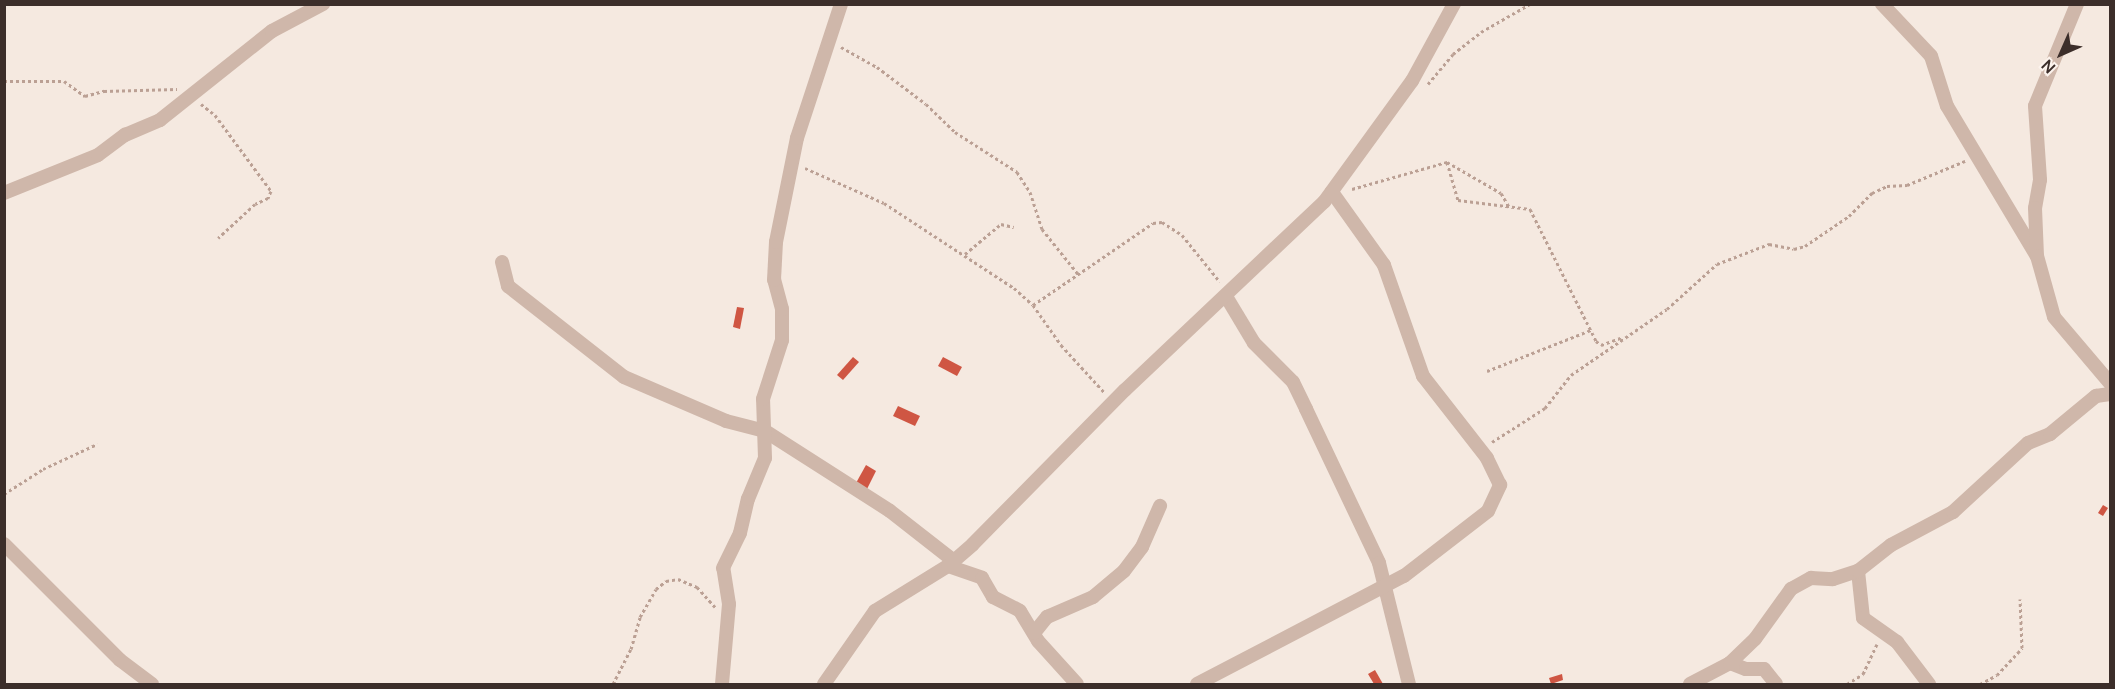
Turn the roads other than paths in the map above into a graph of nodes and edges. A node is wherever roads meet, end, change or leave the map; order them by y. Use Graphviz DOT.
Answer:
graph roads {
  1 [pos="323,4"];
  2 [pos="841,4"];
  3 [pos="1454,4"];
  4 [pos="1882,4"];
  5 [pos="2077,4"];
  6 [pos="4,193"];
  7 [pos="1333,194"];
  8 [pos="2037,256"];
  9 [pos="502,262"];
  10 [pos="1227,298"];
  11 [pos="2110,383"];
  12 [pos="2110,394"];
  13 [pos="765,431"];
  14 [pos="1160,506"];
  15 [pos="4,544"];
  16 [pos="951,564"];
  17 [pos="1858,572"];
  18 [pos="1385,589"];
  19 [pos="1034,633"];
  20 [pos="1730,663"];
  21 [pos="152,684"];
  22 [pos="722,684"];
  23 [pos="824,684"];
  24 [pos="1077,684"];
  25 [pos="1197,684"];
  26 [pos="1409,684"];
  27 [pos="1690,684"];
  28 [pos="1776,684"];
  29 [pos="1929,684"];
  1 -- 6 [label="street"];
  2 -- 13 [label="street"];
  3 -- 7 [label="street"];
  4 -- 8 [label="street"];
  5 -- 8 [label="street"];
  7 -- 10 [label="street"];
  7 -- 18 [label="street"];
  8 -- 11 [label="street"];
  9 -- 13 [label="street"];
  10 -- 16 [label="street"];
  10 -- 18 [label="street"];
  12 -- 17 [label="street"];
  13 -- 16 [label="street"];
  13 -- 22 [label="street"];
  14 -- 19 [label="street"];
  15 -- 21 [label="street"];
  16 -- 19 [label="street"];
  16 -- 23 [label="street"];
  17 -- 20 [label="street"];
  17 -- 29 [label="street"];
  18 -- 25 [label="street"];
  18 -- 26 [label="street"];
  19 -- 24 [label="street"];
  20 -- 27 [label="street"];
  20 -- 28 [label="street"];
}
